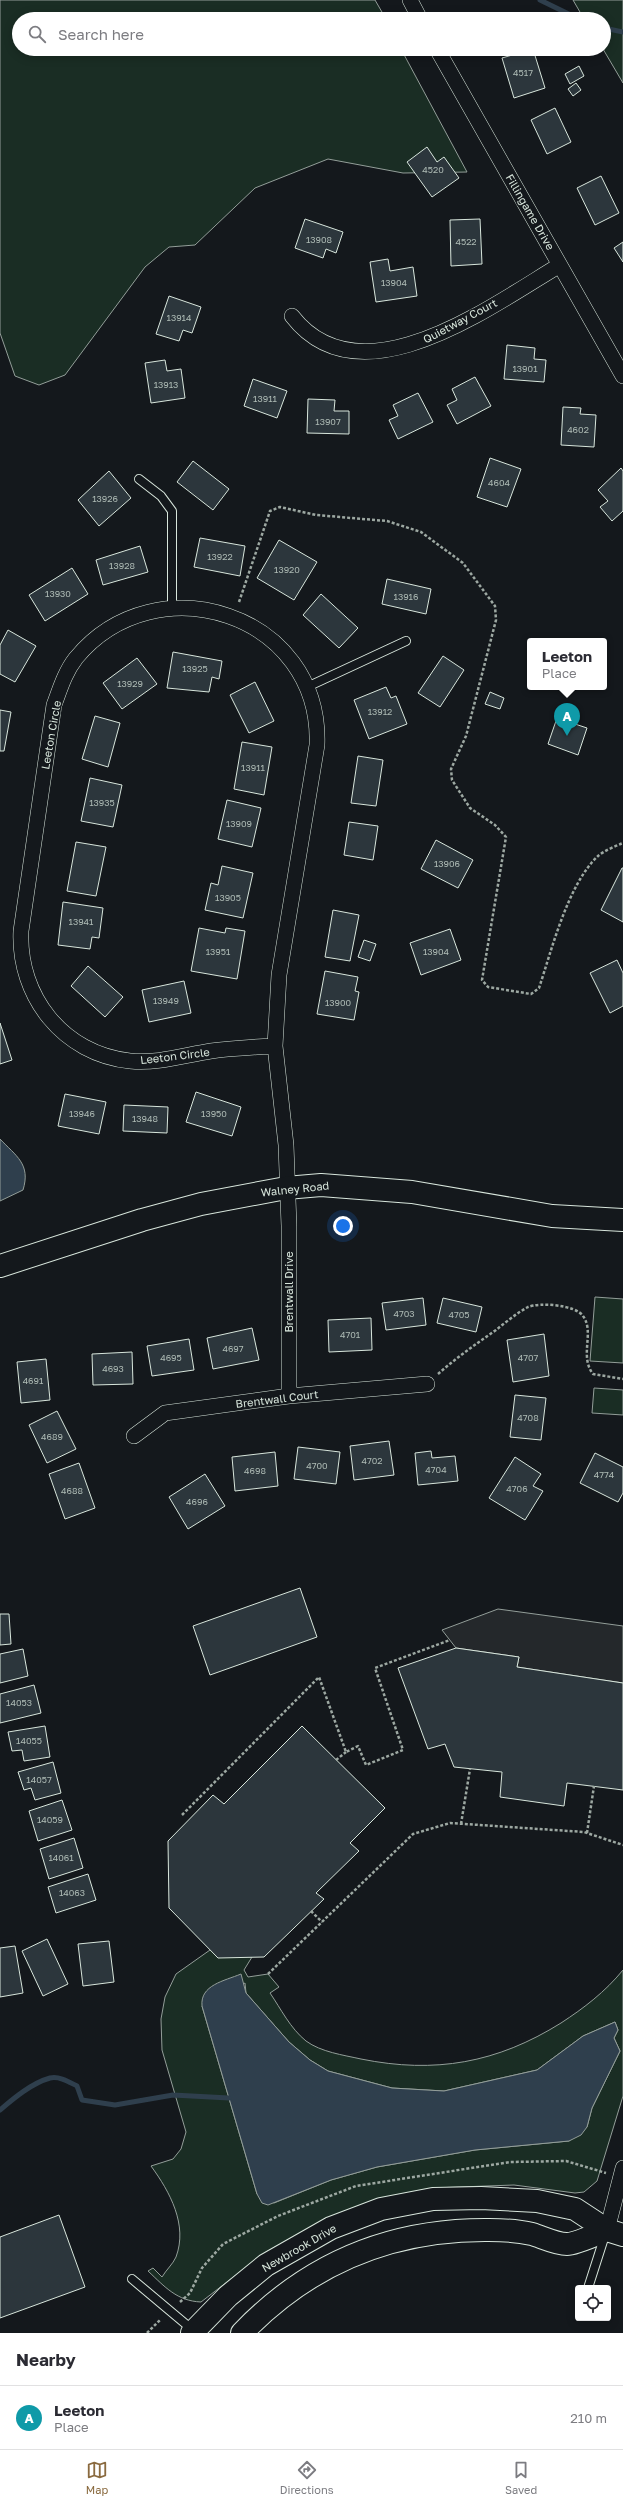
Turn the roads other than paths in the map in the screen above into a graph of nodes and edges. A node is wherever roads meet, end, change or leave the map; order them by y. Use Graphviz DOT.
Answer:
graph roads {
  1 [pos="410,0"];
  2 [pos="416,12"];
  3 [pos="441,56"];
  4 [pos="560,265"];
  5 [pos="292,316"];
  6 [pos="623,376"];
  7 [pos="139,479"];
  8 [pos="172,609"];
  9 [pos="406,641"];
  10 [pos="308,687"];
  11 [pos="275,1046"];
  12 [pos="286,1188"];
  13 [pos="623,1220"];
  14 [pos="0,1266"];
  15 [pos="427,1384"];
  16 [pos="289,1396"];
  17 [pos="134,1436"];
  18 [pos="623,2168"];
  19 [pos="615,2232"];
  20 [pos="132,2279"];
  21 [pos="589,2285"];
  22 [pos="196,2332"];
  23 [pos="242,2333"];
  1 -- 2 [label="street"];
  3 -- 4 [label="street, Fillingame Drive"];
  4 -- 5 [label="street, Quietway Court"];
  4 -- 6 [label="street, Fillingame Drive"];
  7 -- 8 [label="lane"];
  8 -- 10 [label="street, Leeton Circle"];
  8 -- 11 [label="street, Leeton Circle"];
  9 -- 10 [label="lane"];
  10 -- 11 [label="street, Leeton Circle"];
  11 -- 12 [label="street, Leeton Circle"];
  12 -- 13 [label="street, Walney Road"];
  12 -- 14 [label="street, Walney Road"];
  12 -- 16 [label="street, Brentwall Drive"];
  15 -- 16 [label="street, Brentwall Court"];
  16 -- 17 [label="street, Brentwall Court"];
  18 -- 19 [label="street"];
  19 -- 21 [label="lane"];
  19 -- 22 [label="street, Newbrook Drive"];
  19 -- 23 [label="street"];
  20 -- 22 [label="lane, Newbrook Drive"];
}
